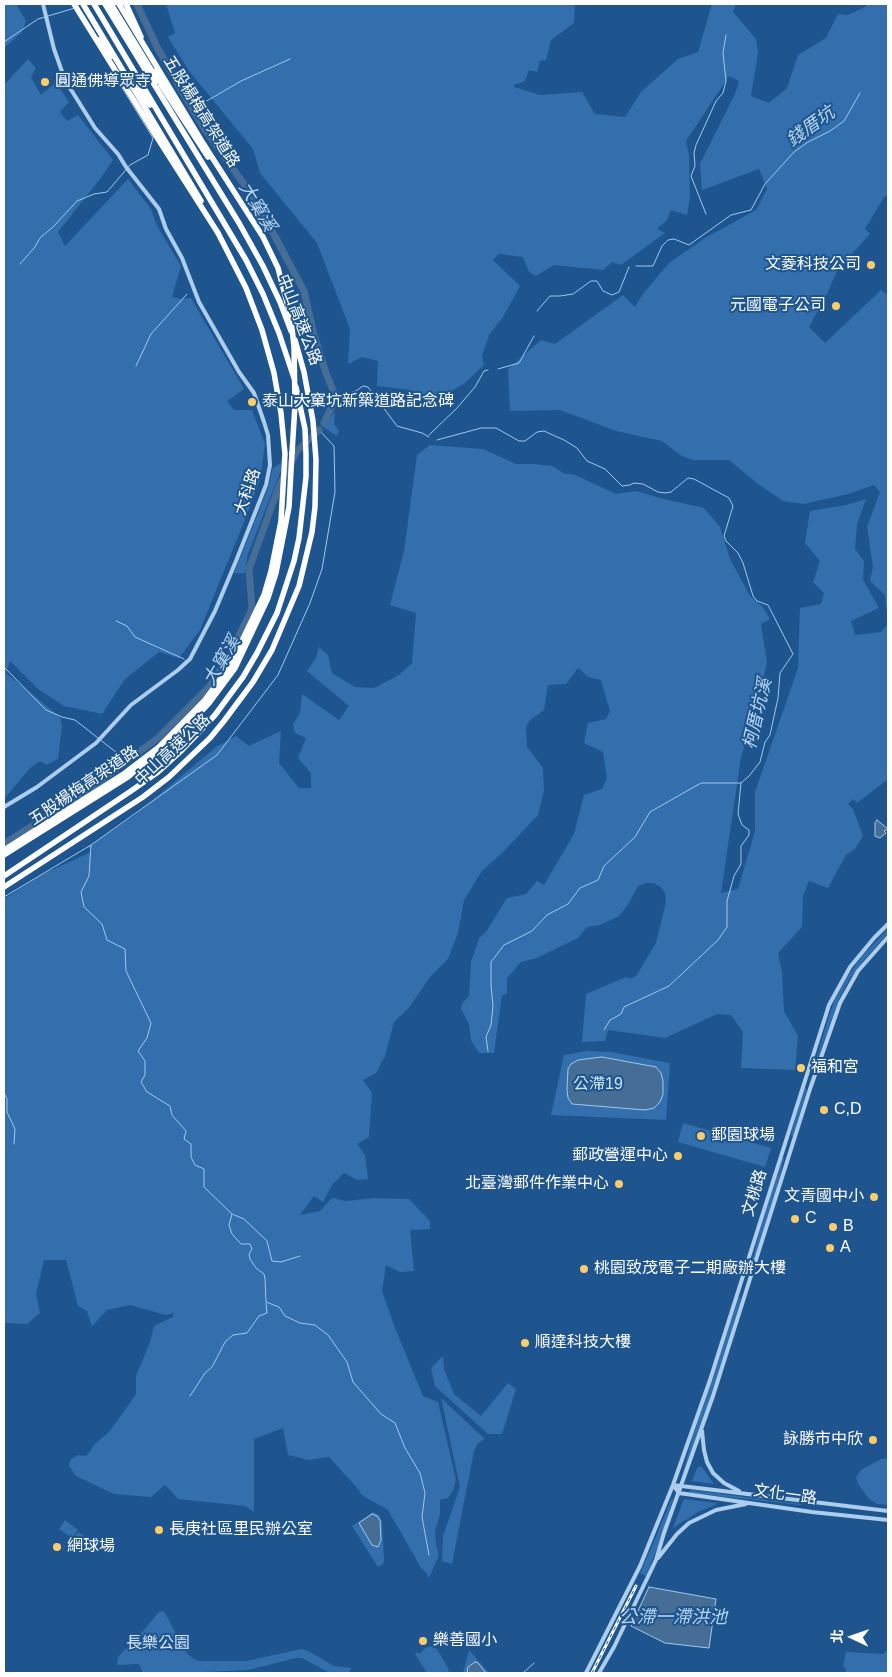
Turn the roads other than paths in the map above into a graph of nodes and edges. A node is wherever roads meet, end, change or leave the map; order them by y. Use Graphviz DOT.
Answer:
graph roads {
  1 [pos="43,4"];
  2 [pos="73,4"];
  3 [pos="83,4"];
  4 [pos="94,4"];
  5 [pos="105,4"];
  6 [pos="111,4"];
  7 [pos="119,4"];
  8 [pos="126,4"];
  9 [pos="173,136"];
  10 [pos="198,156"];
  11 [pos="233,190"];
  12 [pos="218,233"];
  13 [pos="4,807"];
  14 [pos="4,850"];
  15 [pos="4,855"];
  16 [pos="4,876"];
  17 [pos="4,887"];
  18 [pos="888,924"];
  19 [pos="888,937"];
  20 [pos="702,1428"];
  21 [pos="672,1485"];
  22 [pos="682,1486"];
  23 [pos="679,1493"];
  24 [pos="743,1493"];
  25 [pos="751,1503"];
  26 [pos="888,1511"];
  27 [pos="888,1520"];
  28 [pos="656,1560"];
  29 [pos="586,1673"];
  30 [pos="599,1673"];
  1 -- 13 [label="street, 大科路"];
  2 -- 9 [label="highway"];
  2 -- 12 [label="highway, 五股楊梅高架道路, bridge"];
  3 -- 12 [label="highway, bridge"];
  4 -- 9 [label="highway, 中山高速公路"];
  5 -- 10 [label="highway, 中山高速公路"];
  6 -- 11 [label="highway, bridge"];
  7 -- 11 [label="highway, 五股楊梅高架道路, bridge"];
  8 -- 10 [label="highway"];
  9 -- 16 [label="highway, 中山高速公路"];
  10 -- 17 [label="highway, 中山高速公路"];
  11 -- 15 [label="highway, 五股楊梅高架道路, bridge"];
  12 -- 14 [label="highway, 五股楊梅高架道路"];
  18 -- 21 [label="street, 文桃路"];
  19 -- 20 [label="street, 文桃路"];
  20 -- 22 [label="street, 文桃路"];
  20 -- 24 [label="street"];
  21 -- 22 [label="street, 文化一路"];
  21 -- 23 [label="street"];
  21 -- 29 [label="street"];
  22 -- 23 [label="street"];
  22 -- 24 [label="street, 文化一路"];
  23 -- 25 [label="street, 文化一路"];
  23 -- 28 [label="street"];
  24 -- 26 [label="street, 文化一路"];
  25 -- 27 [label="street, 文化一路"];
  25 -- 28 [label="street"];
  28 -- 30 [label="street"];
}
